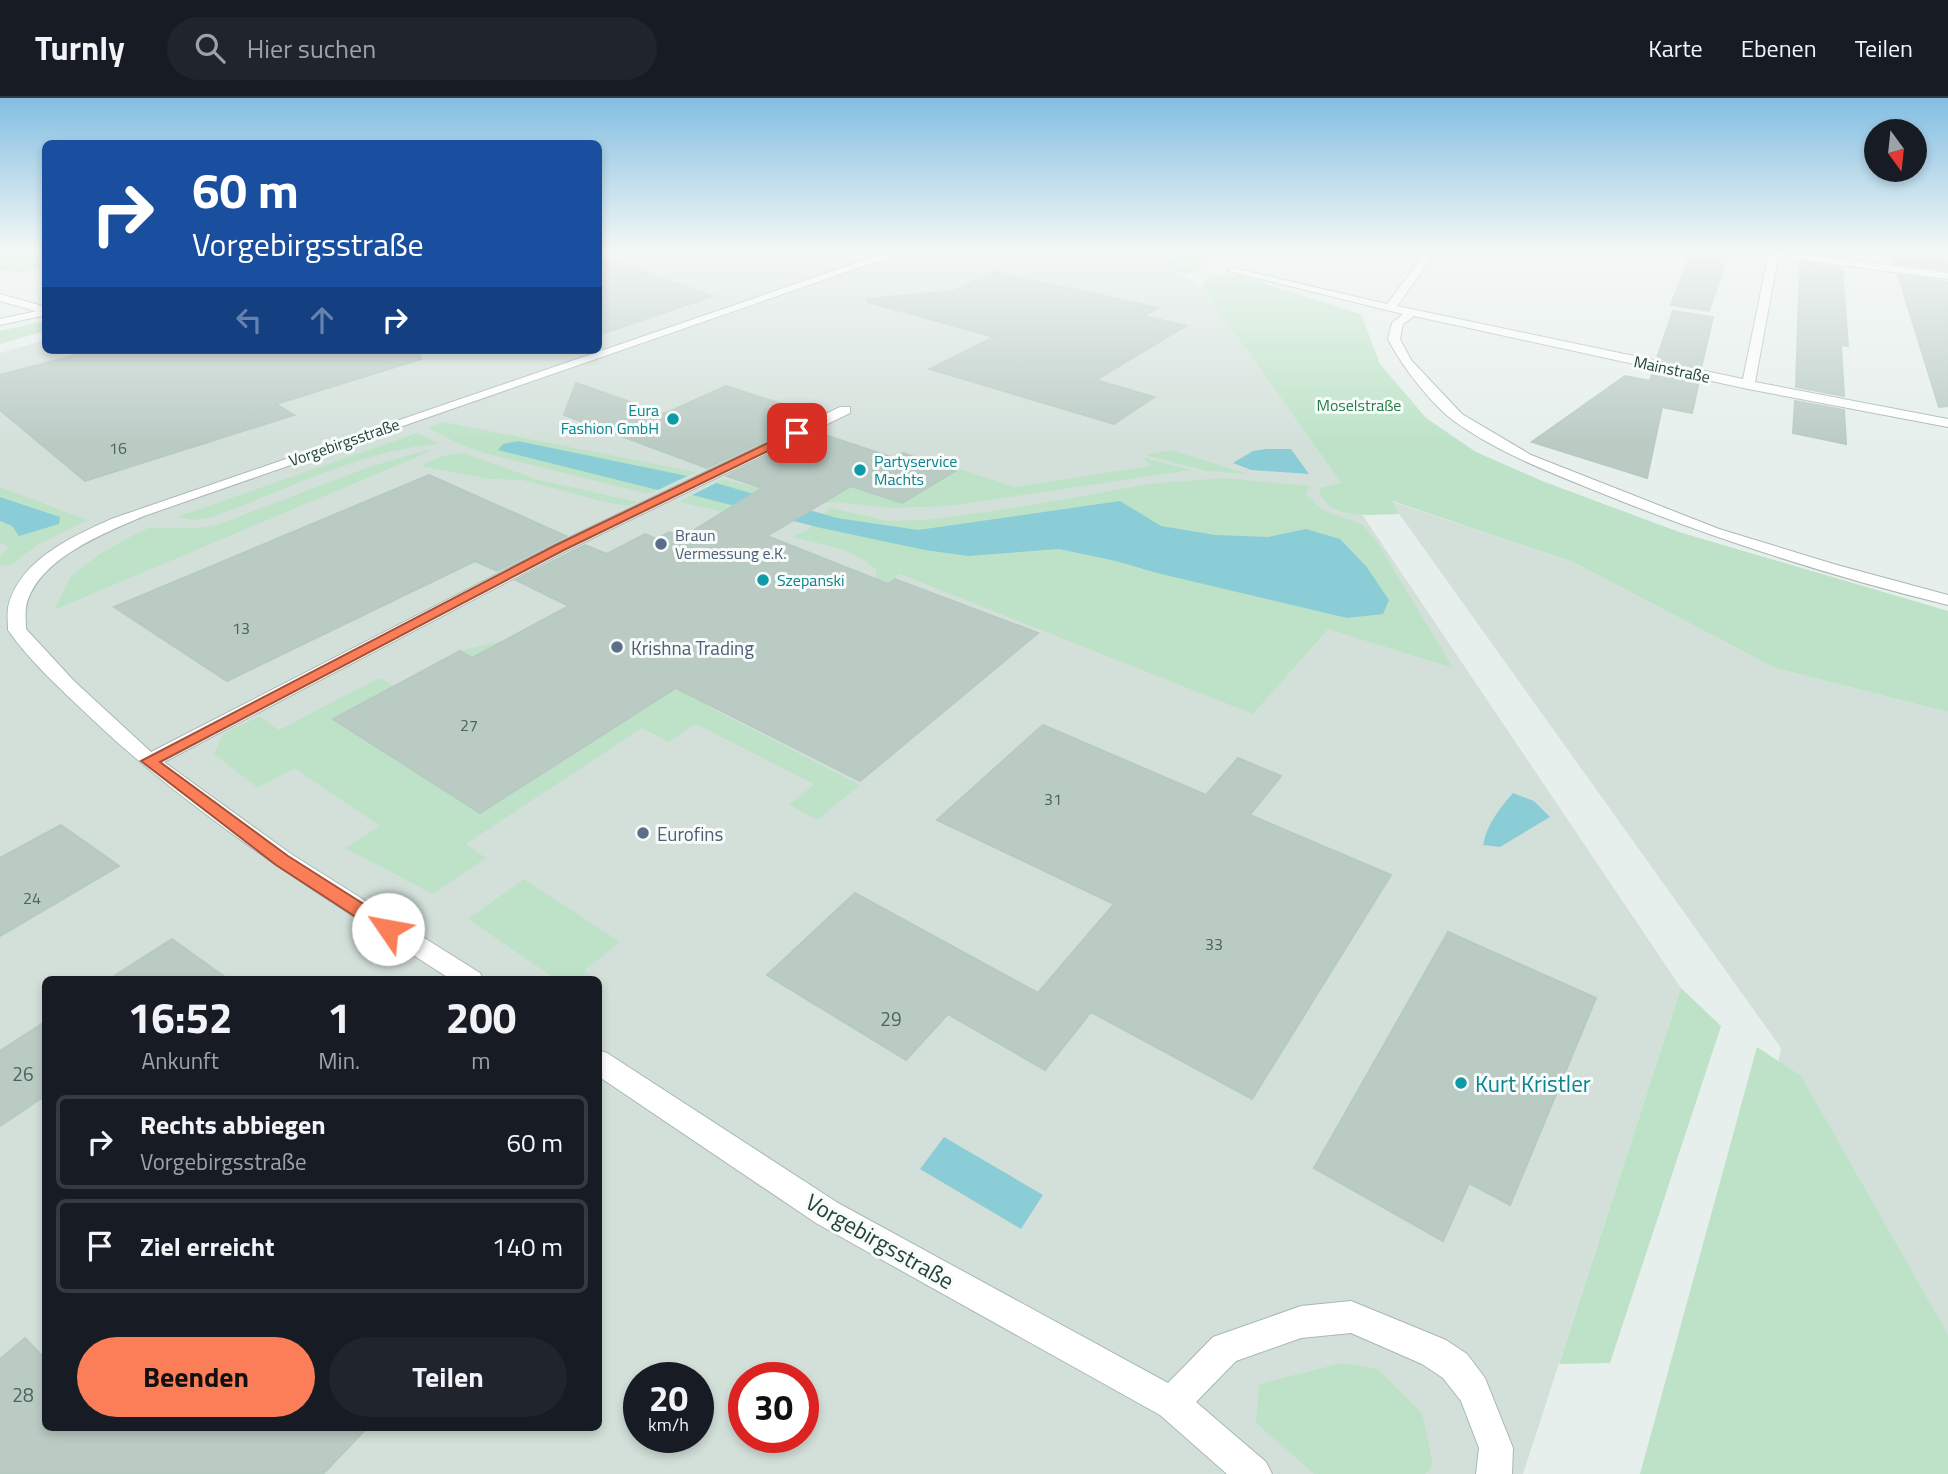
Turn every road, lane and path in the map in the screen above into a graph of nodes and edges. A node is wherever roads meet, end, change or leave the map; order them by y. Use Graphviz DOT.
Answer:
graph roads {
  1 [pos="26,316"];
  2 [pos="712,316"];
  3 [pos="1407,316"];
  4 [pos="1426,316"];
  5 [pos="1762,316"];
  6 [pos="0,323"];
  7 [pos="602,354"];
  8 [pos="602,354"];
  9 [pos="1748,385"];
  10 [pos="845,410"];
  11 [pos="1948,423"];
  12 [pos="1948,600"];
  13 [pos="149,761"];
  14 [pos="465,976"];
  15 [pos="602,1064"];
  16 [pos="1172,1403"];
  17 [pos="1254,1474"];
  18 [pos="1494,1474"];
  1 -- 6 [label="street"];
  2 -- 7 [label="street, Vorgebirgsstraße"];
  3 -- 12 [label="street"];
  4 -- 9 [label="street, Mainstraße"];
  5 -- 9 [label="street"];
  8 -- 13 [label="street, Vorgebirgsstraße"];
  9 -- 11 [label="street, Mainstraße"];
  10 -- 13 [label="street"];
  13 -- 14 [label="street, Vorgebirgsstraße"];
  15 -- 16 [label="street, Vorgebirgsstraße"];
  16 -- 17 [label="street, Vorgebirgsstraße"];
  16 -- 18 [label="street"];
}
